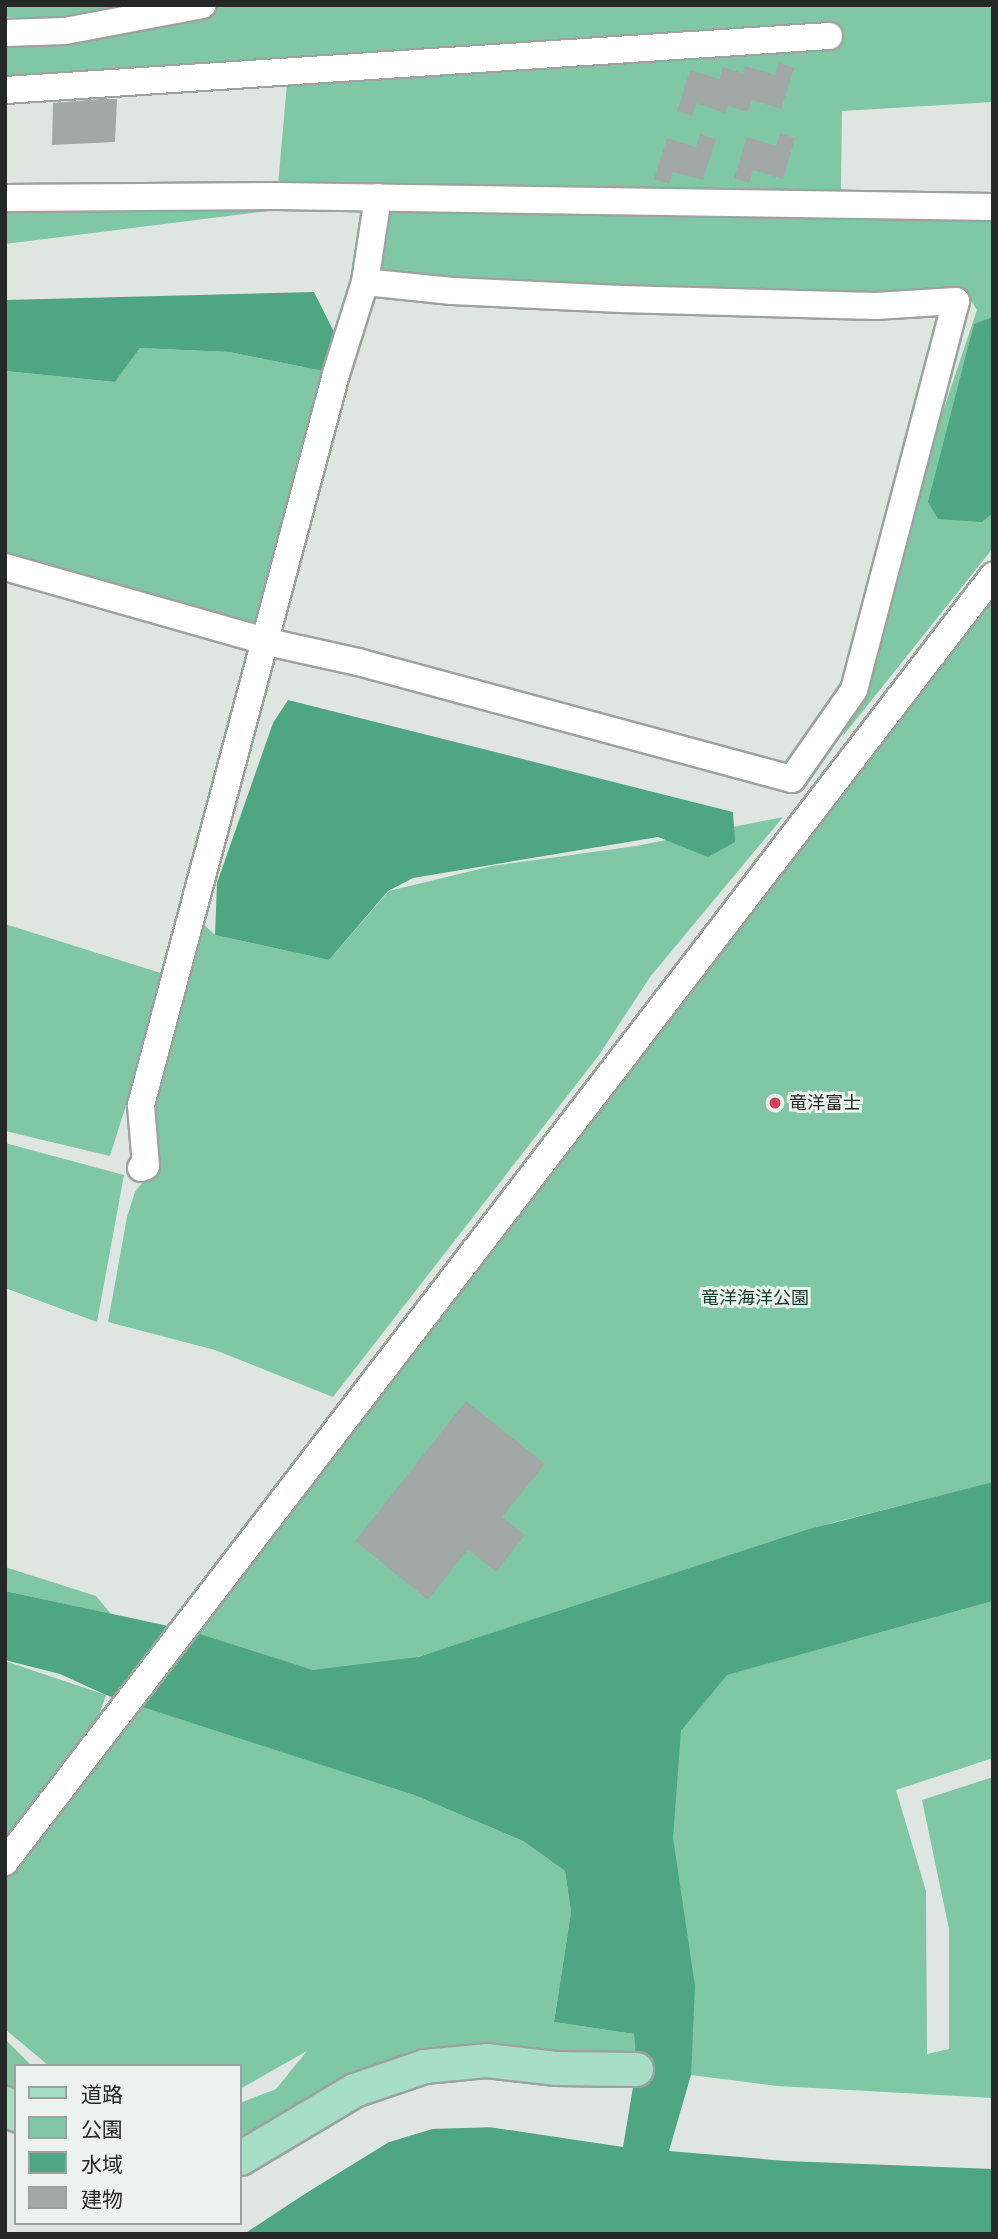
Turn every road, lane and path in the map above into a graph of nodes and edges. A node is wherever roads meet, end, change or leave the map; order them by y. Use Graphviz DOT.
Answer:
graph roads {
  1 [pos="202,5"];
  2 [pos="5,33"];
  3 [pos="829,36"];
  4 [pos="5,90"];
  5 [pos="378,197"];
  6 [pos="5,198"];
  7 [pos="993,207"];
  8 [pos="365,282"];
  9 [pos="5,567"];
  10 [pos="993,576"];
  11 [pos="268,642"];
  12 [pos="141,1168"];
  13 [pos="5,1862"];
  14 [pos="636,2069"];
  15 [pos="242,2157"];
  1 -- 2 [label="street"];
  3 -- 4 [label="street"];
  5 -- 6 [label="street"];
  5 -- 7 [label="street"];
  5 -- 8 [label="street"];
  8 -- 11 [label="street"];
  8 -- 11 [label="street"];
  9 -- 11 [label="street"];
  10 -- 13 [label="street"];
  11 -- 12 [label="street"];
  14 -- 15 [label="main road"];
}
